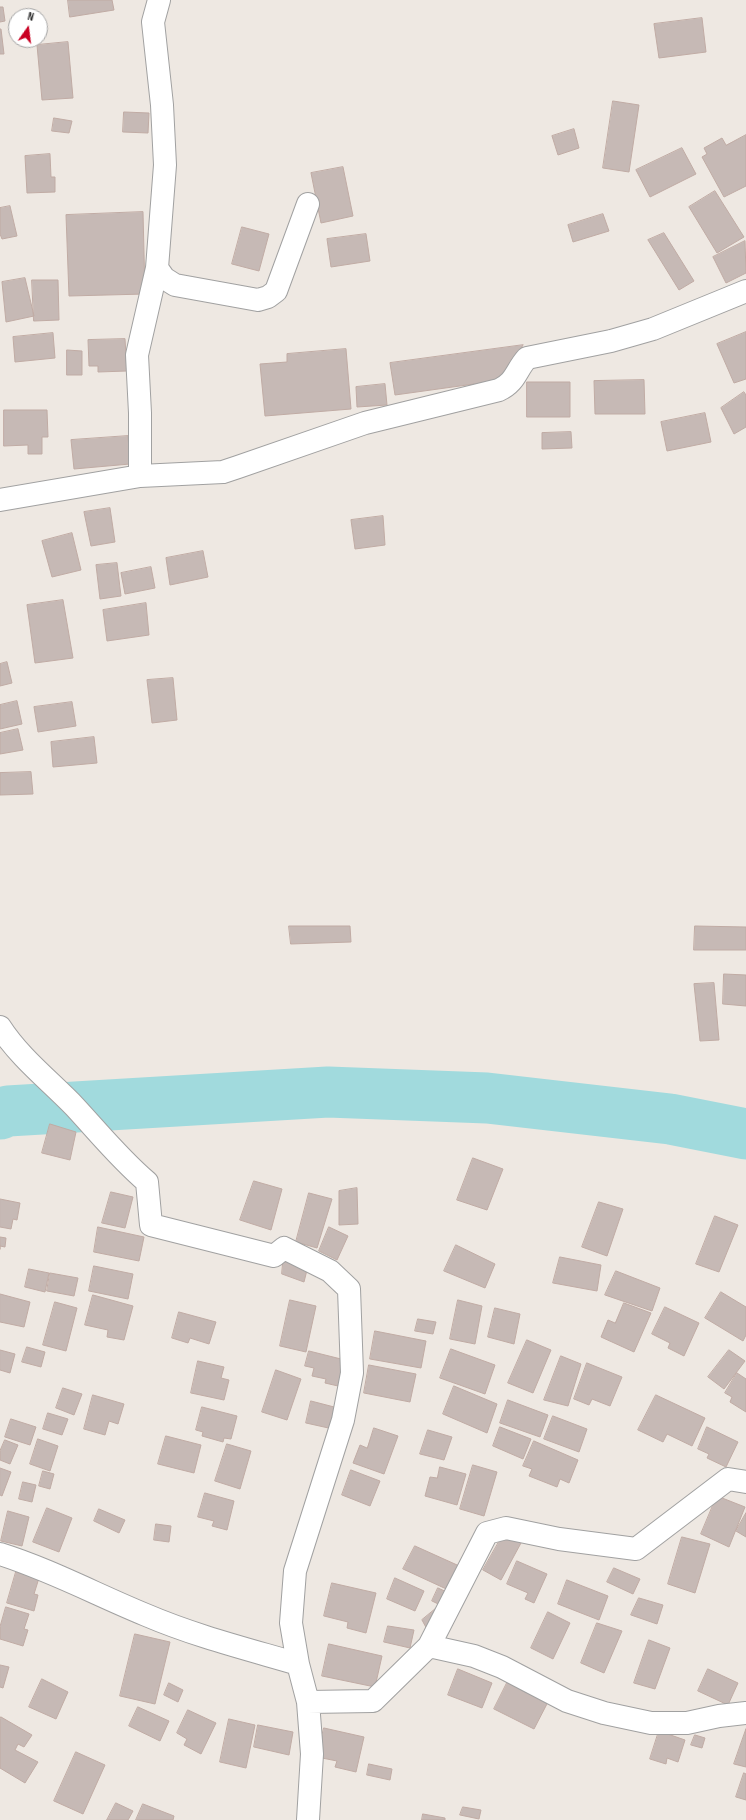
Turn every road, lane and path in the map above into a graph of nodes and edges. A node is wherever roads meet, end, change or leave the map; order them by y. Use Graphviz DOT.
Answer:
graph roads {
  1 [pos="158,0"];
  2 [pos="308,204"];
  3 [pos="157,268"];
  4 [pos="746,291"];
  5 [pos="140,476"];
  6 [pos="0,500"];
  7 [pos="0,1027"];
  8 [pos="746,1482"];
  9 [pos="0,1554"];
  10 [pos="429,1646"];
  11 [pos="298,1664"];
  12 [pos="308,1702"];
  13 [pos="746,1713"];
  14 [pos="308,1820"];
  1 -- 3 [label="street"];
  2 -- 3 [label="street"];
  3 -- 5 [label="street"];
  4 -- 5 [label="street"];
  5 -- 6 [label="street"];
  7 -- 11 [label="street"];
  8 -- 10 [label="street"];
  9 -- 11 [label="street"];
  10 -- 12 [label="street"];
  10 -- 13 [label="street"];
  11 -- 12 [label="street"];
  12 -- 14 [label="street"];
}
